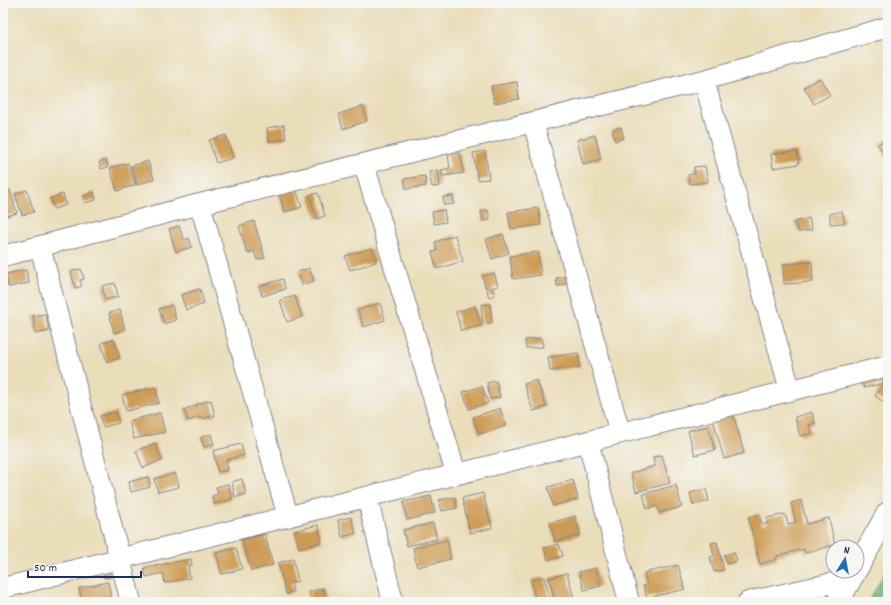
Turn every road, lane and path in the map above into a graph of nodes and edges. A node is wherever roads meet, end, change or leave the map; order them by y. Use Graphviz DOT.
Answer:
graph roads {
  1 [pos="888,27"];
  2 [pos="704,80"];
  3 [pos="533,122"];
  4 [pos="364,164"];
  5 [pos="200,204"];
  6 [pos="40,246"];
  7 [pos="3,256"];
  8 [pos="888,366"];
  9 [pos="790,390"];
  10 [pos="620,433"];
  11 [pos="588,441"];
  12 [pos="456,474"];
  13 [pos="367,497"];
  14 [pos="888,513"];
  15 [pos="288,517"];
  16 [pos="865,554"];
  17 [pos="120,559"];
  18 [pos="832,579"];
  19 [pos="851,579"];
  20 [pos="3,588"];
  21 [pos="131,602"];
  22 [pos="393,602"];
  23 [pos="629,602"];
  24 [pos="748,602"];
  25 [pos="838,602"];
  1 -- 2 [label="street"];
  2 -- 3 [label="street"];
  2 -- 9 [label="street"];
  3 -- 4 [label="street"];
  3 -- 10 [label="street"];
  4 -- 5 [label="street"];
  4 -- 12 [label="street"];
  5 -- 6 [label="street"];
  5 -- 15 [label="street"];
  6 -- 7 [label="street"];
  6 -- 17 [label="street"];
  8 -- 9 [label="street"];
  9 -- 10 [label="street"];
  10 -- 11 [label="street"];
  11 -- 12 [label="street"];
  11 -- 23 [label="street"];
  12 -- 13 [label="street"];
  13 -- 15 [label="street"];
  13 -- 22 [label="street"];
  14 -- 16 [label="main road"];
  15 -- 17 [label="street"];
  17 -- 20 [label="street"];
  17 -- 21 [label="street"];
  18 -- 24 [label="street"];
  19 -- 25 [label="main road"];
}
